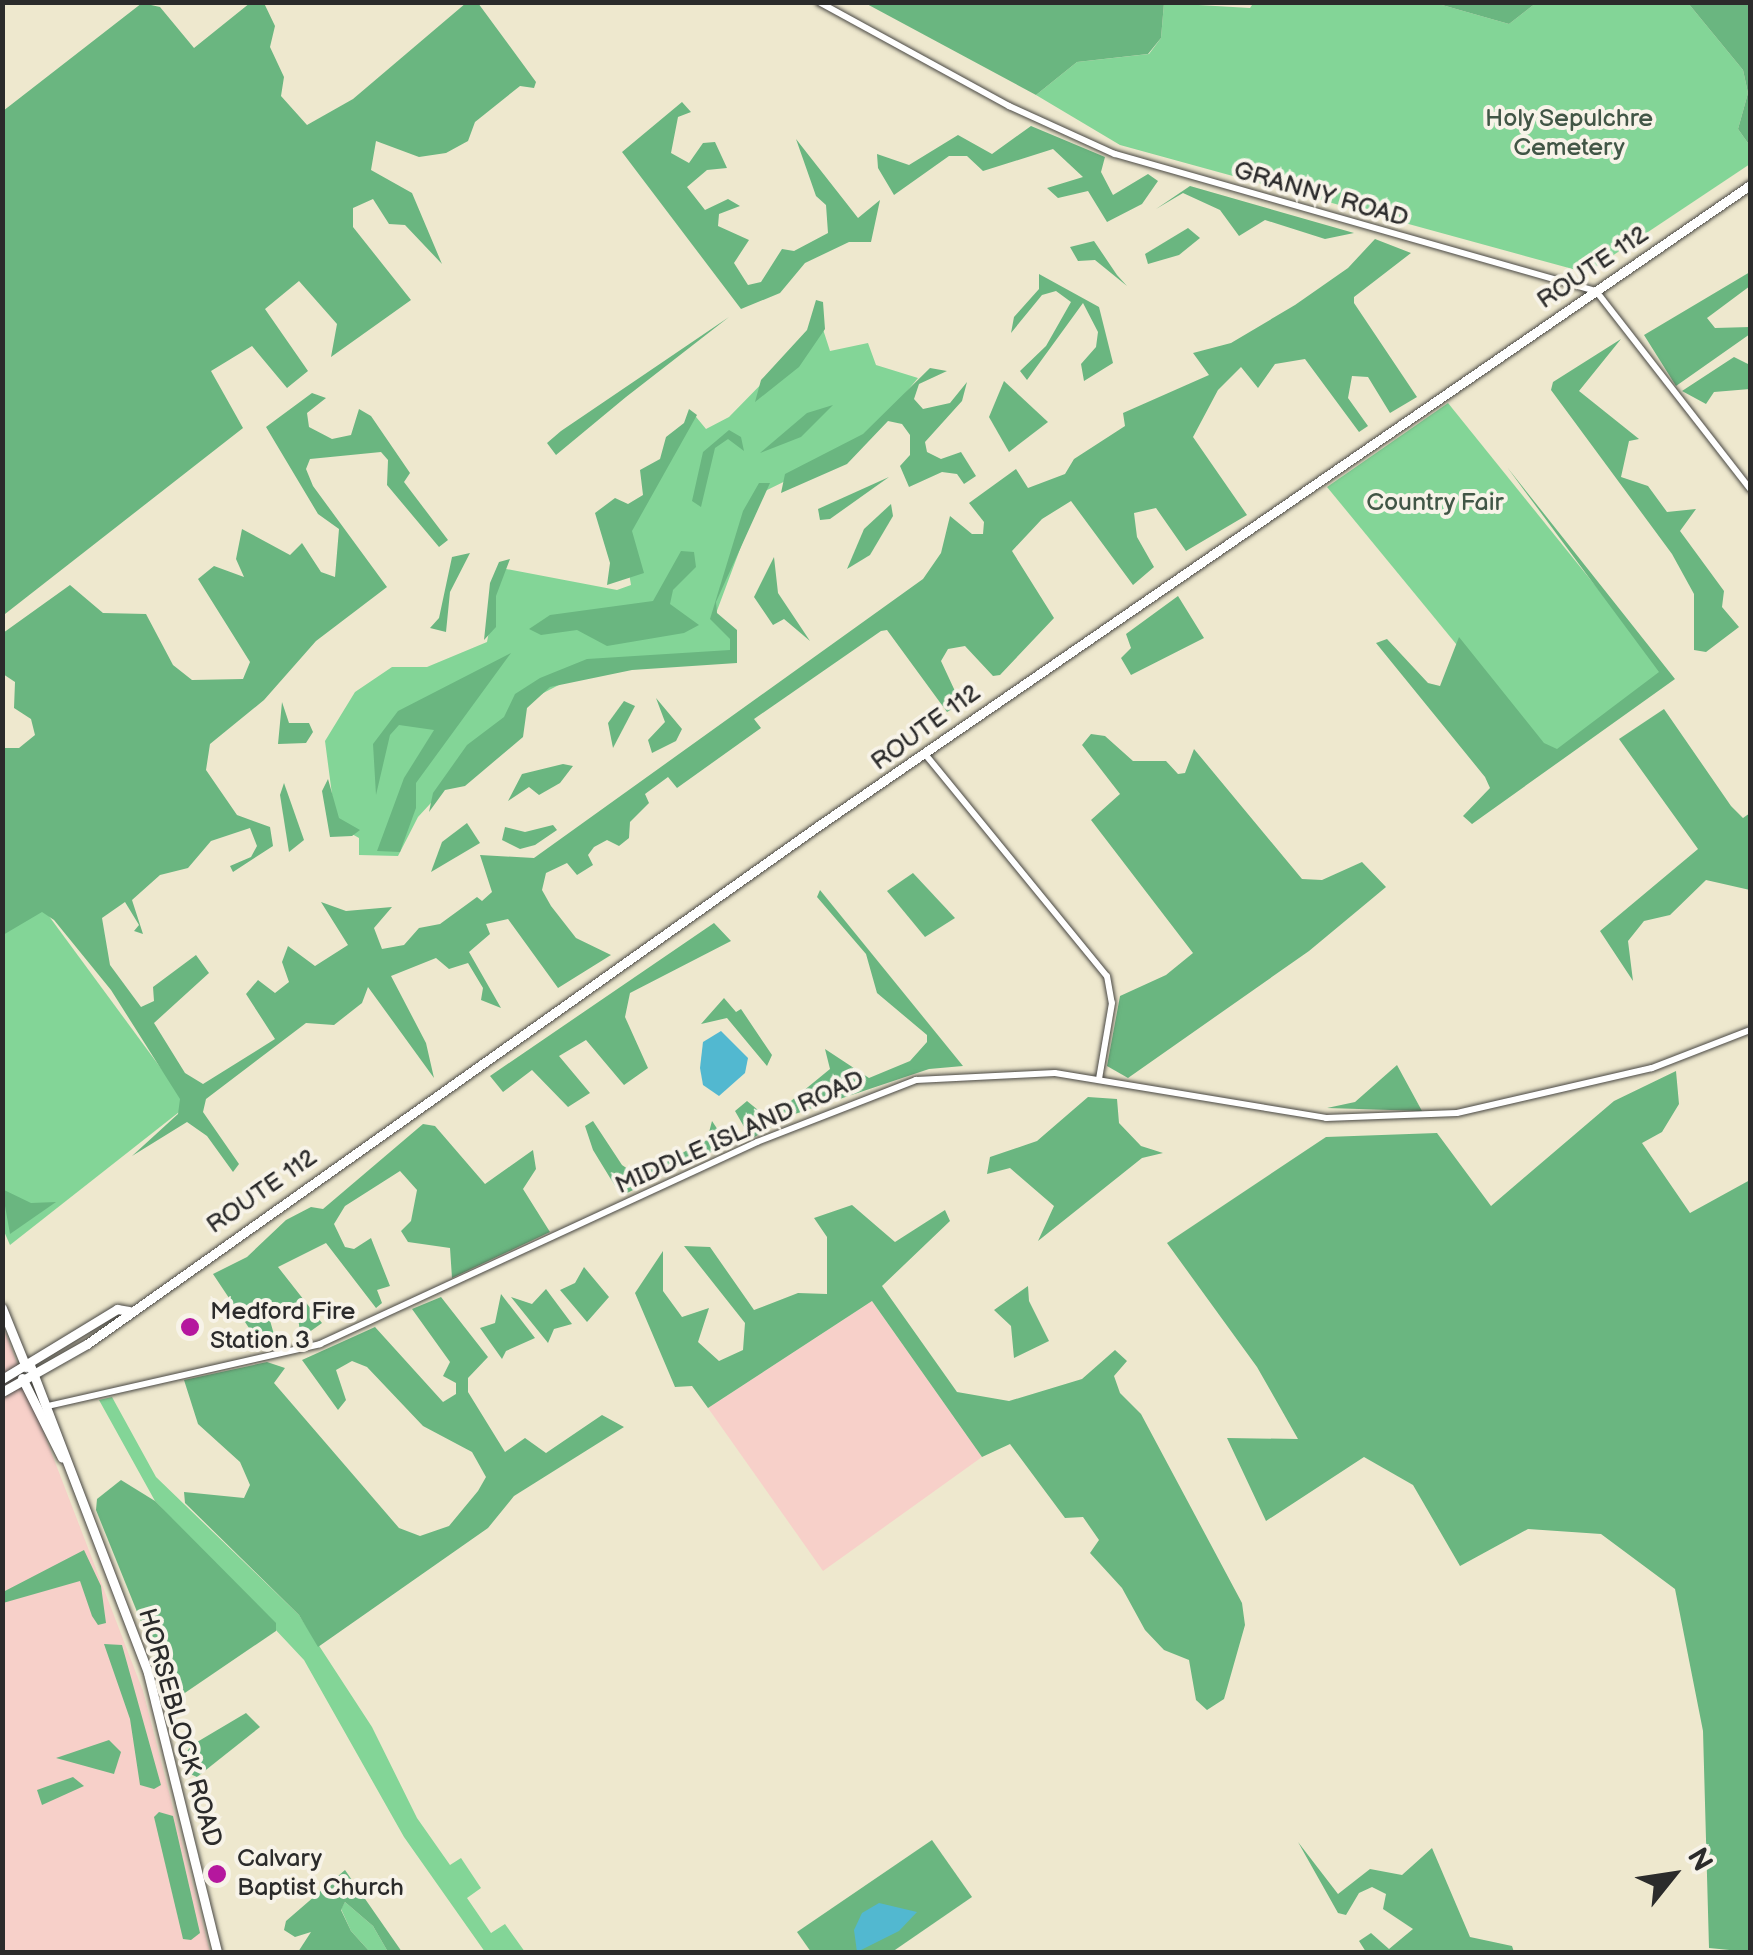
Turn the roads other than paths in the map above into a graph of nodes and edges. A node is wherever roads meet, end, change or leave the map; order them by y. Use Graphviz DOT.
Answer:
graph roads {
  1 [pos="819,2"];
  2 [pos="1750,185"];
  3 [pos="1596,291"];
  4 [pos="1750,489"];
  5 [pos="925,754"];
  6 [pos="1750,1030"];
  7 [pos="1099,1078"];
  8 [pos="2,1308"];
  9 [pos="129,1311"];
  10 [pos="25,1367"];
  11 [pos="35,1376"];
  12 [pos="2,1379"];
  13 [pos="24,1381"];
  14 [pos="2,1392"];
  15 [pos="48,1406"];
  16 [pos="65,1462"];
  17 [pos="218,1952"];
  1 -- 3 [label="street, GRANNY ROAD"];
  2 -- 3 [label="main road, ROUTE 112"];
  3 -- 4 [label="street"];
  3 -- 5 [label="main road, ROUTE 112"];
  5 -- 7 [label="street"];
  5 -- 9 [label="main road, ROUTE 112"];
  6 -- 7 [label="street, MIDDLE ISLAND ROAD"];
  7 -- 15 [label="street, MIDDLE ISLAND ROAD"];
  8 -- 10 [label="main road, HORSEBLOCK ROAD"];
  9 -- 10 [label="main road, ROUTE 112"];
  9 -- 11 [label="main road, ROUTE 112"];
  10 -- 11 [label="main road, HORSEBLOCK ROAD"];
  10 -- 12 [label="main road, ROUTE 112"];
  10 -- 13 [label="main road, HORSEBLOCK ROAD"];
  11 -- 13 [label="main road, ROUTE 112"];
  11 -- 15 [label="main road, HORSEBLOCK ROAD"];
  13 -- 14 [label="main road, ROUTE 112"];
  13 -- 16 [label="main road, HORSEBLOCK ROAD"];
  15 -- 16 [label="main road, HORSEBLOCK ROAD"];
  16 -- 17 [label="main road, HORSEBLOCK ROAD"];
}
